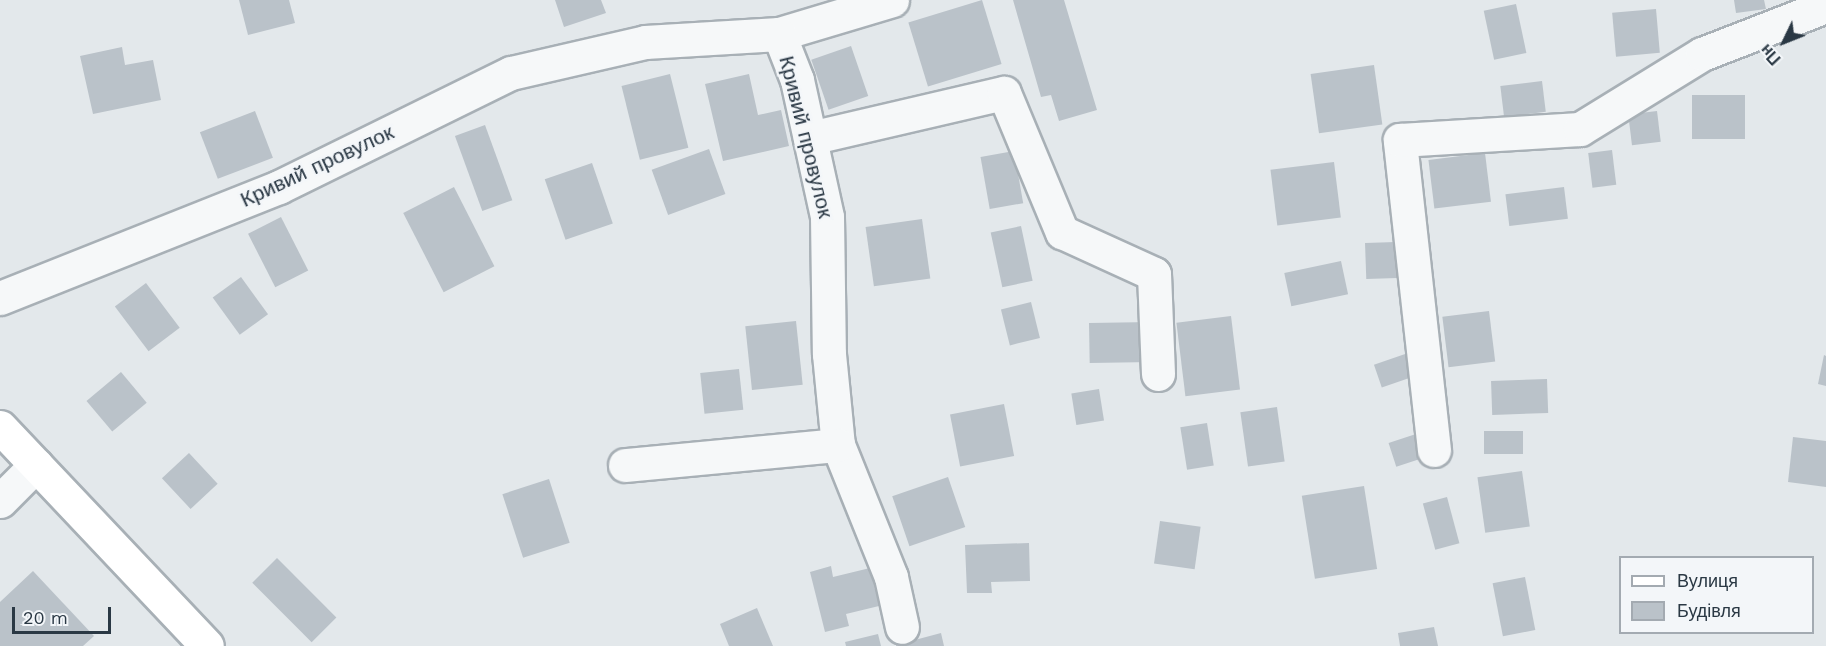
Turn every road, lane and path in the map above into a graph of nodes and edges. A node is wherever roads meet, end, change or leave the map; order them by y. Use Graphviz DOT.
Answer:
graph roads {
  1 [pos="892,0"];
  2 [pos="1826,6"];
  3 [pos="779,34"];
  4 [pos="810,138"];
  5 [pos="0,298"];
  6 [pos="1158,374"];
  7 [pos="0,427"];
  8 [pos="838,445"];
  9 [pos="1434,450"];
  10 [pos="36,465"];
  11 [pos="625,465"];
  12 [pos="0,501"];
  13 [pos="902,627"];
  14 [pos="207,646"];
  1 -- 3 [label="street"];
  2 -- 9 [label="street"];
  3 -- 4 [label="street, Кривий провулок"];
  3 -- 5 [label="street, Кривий провулок"];
  4 -- 6 [label="street"];
  4 -- 8 [label="street, Кривий провулок"];
  7 -- 10 [label="main road"];
  8 -- 11 [label="street"];
  8 -- 13 [label="street, Кривий провулок"];
  10 -- 12 [label="street"];
  10 -- 14 [label="main road"];
}
